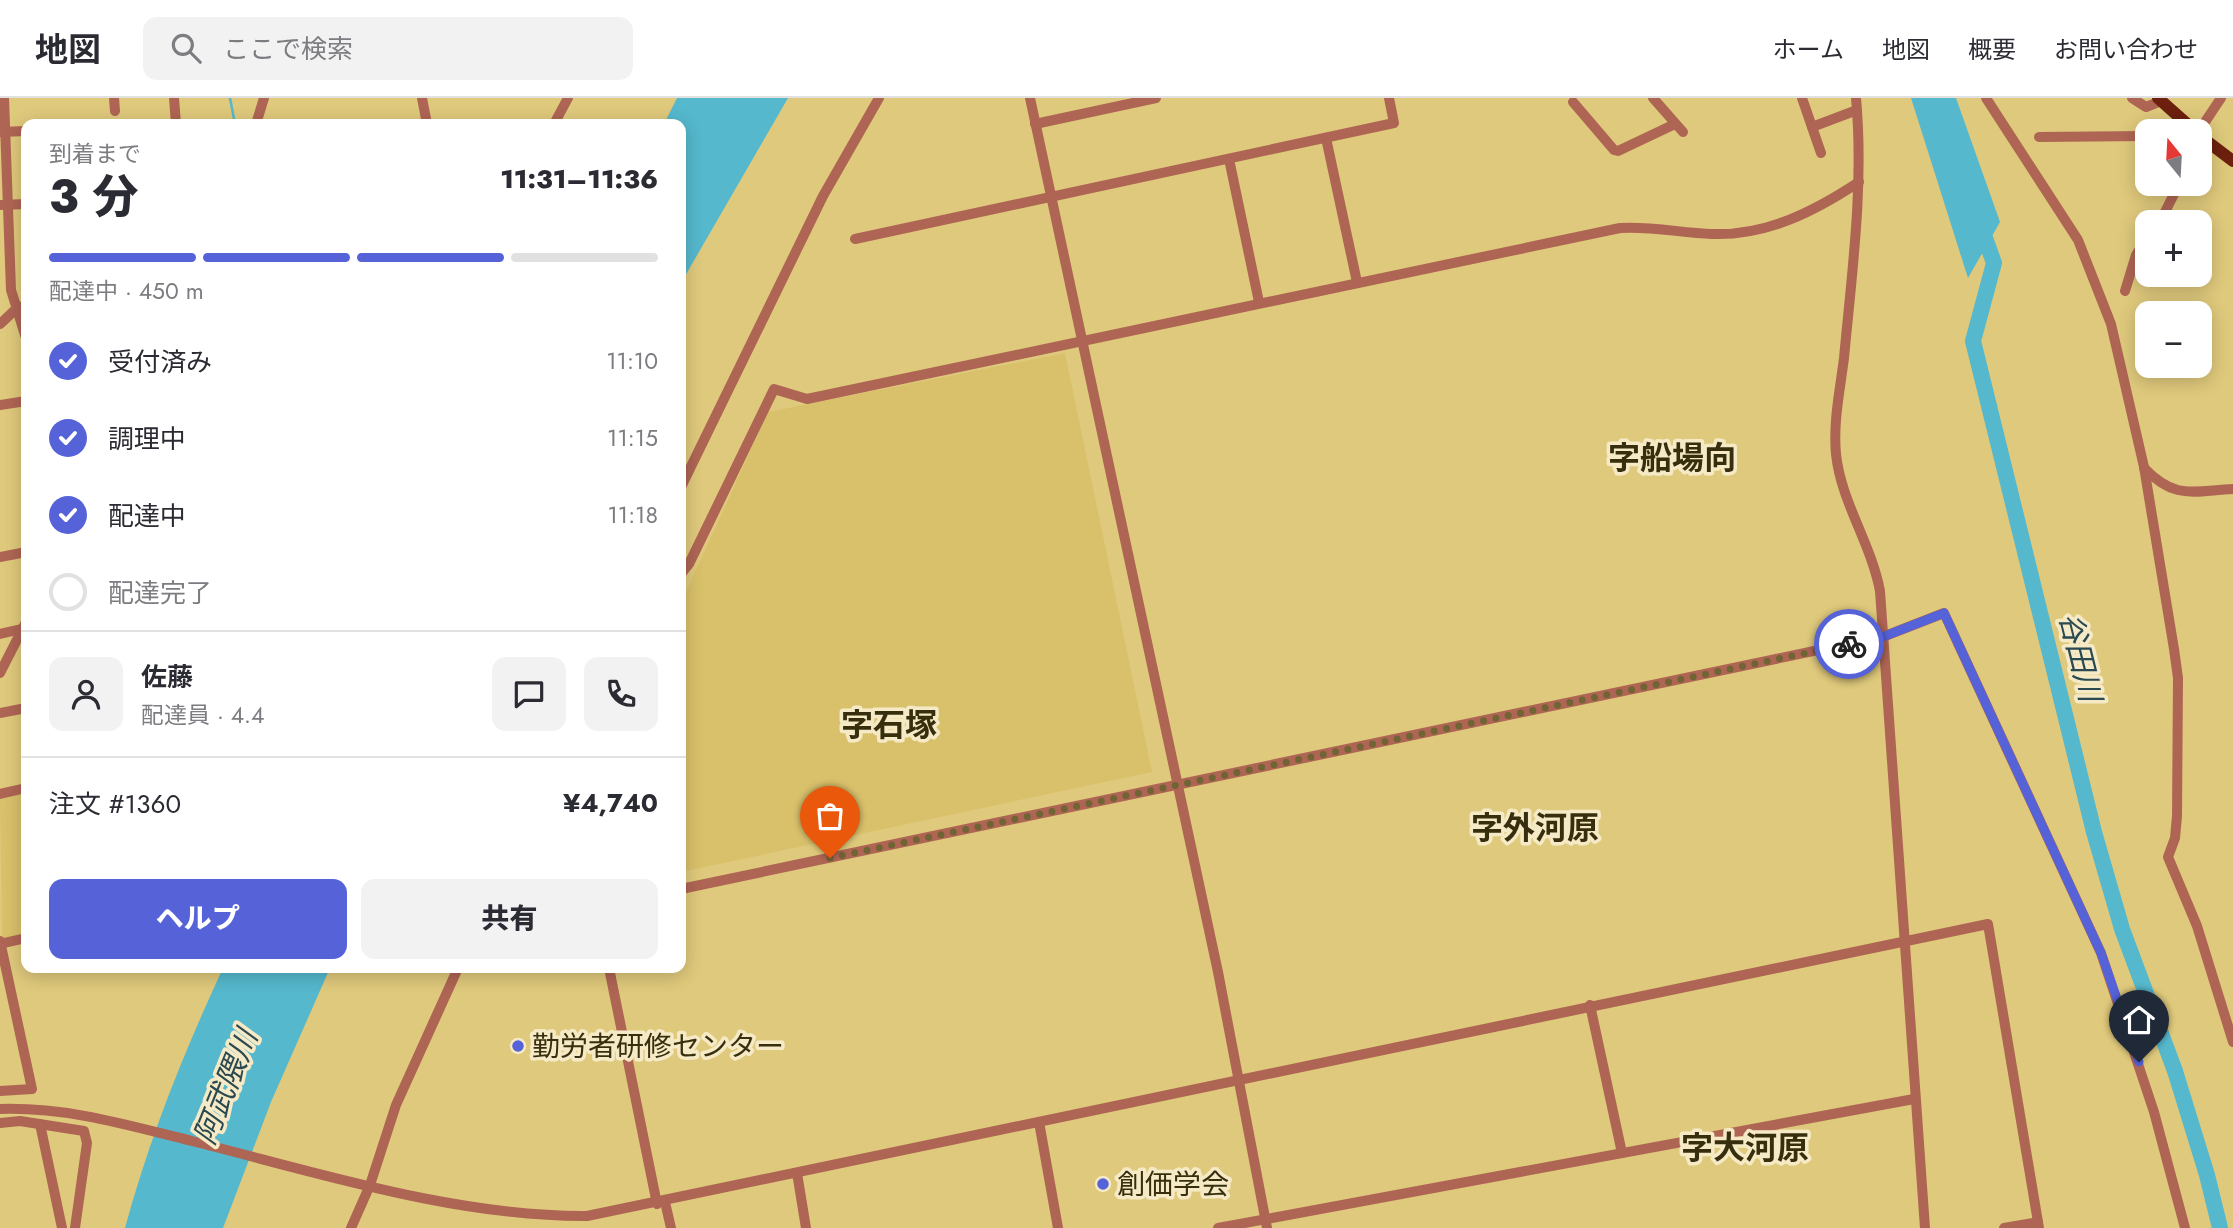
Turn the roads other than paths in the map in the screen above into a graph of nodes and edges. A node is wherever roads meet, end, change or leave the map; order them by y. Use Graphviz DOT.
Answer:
graph roads {
  1 [pos="4,98"];
  2 [pos="114,98"];
  3 [pos="174,98"];
  4 [pos="264,98"];
  5 [pos="422,98"];
  6 [pos="568,98"];
  7 [pos="879,98"];
  8 [pos="1030,98"];
  9 [pos="1156,98"];
  10 [pos="1389,98"];
  11 [pos="1802,98"];
  12 [pos="1856,98"];
  13 [pos="1986,98"];
  14 [pos="2132,98"];
  15 [pos="2221,98"];
  16 [pos="2159,99"];
  17 [pos="1659,100"];
  18 [pos="1573,102"];
  19 [pos="1857,110"];
  20 [pos="115,111"];
  21 [pos="176,119"];
  22 [pos="258,119"];
  23 [pos="426,119"];
  24 [pos="557,119"];
  25 [pos="2182,119"];
  26 [pos="2207,119"];
  27 [pos="1035,124"];
  28 [pos="1675,124"];
  29 [pos="1812,127"];
  30 [pos="21,131"];
  31 [pos="3,132"];
  32 [pos="1683,132"];
  33 [pos="2135,135"];
  34 [pos="2039,137"];
  35 [pos="1326,138"];
  36 [pos="2212,144"];
  37 [pos="1821,153"];
  38 [pos="1229,159"];
  39 [pos="2233,160"];
  40 [pos="1859,182"];
  41 [pos="1051,197"];
  42 [pos="4,205"];
  43 [pos="855,239"];
  44 [pos="2135,259"];
  45 [pos="5,261"];
  46 [pos="1357,282"];
  47 [pos="2125,291"];
  48 [pos="1259,303"];
  49 [pos="21,306"];
  50 [pos="0,324"];
  51 [pos="1080,340"];
  52 [pos="21,402"];
  53 [pos="0,405"];
  54 [pos="2144,467"];
  55 [pos="686,477"];
  56 [pos="2233,489"];
  57 [pos="21,553"];
  58 [pos="0,557"];
  59 [pos="686,568"];
  60 [pos="21,628"];
  61 [pos="0,634"];
  62 [pos="21,634"];
  63 [pos="1885,636"];
  64 [pos="0,673"];
  65 [pos="21,709"];
  66 [pos="0,713"];
  67 [pos="1176,786"];
  68 [pos="21,789"];
  69 [pos="0,794"];
  70 [pos="686,889"];
  71 [pos="21,939"];
  72 [pos="1906,940"];
  73 [pos="0,943"];
  74 [pos="456,973"];
  75 [pos="610,973"];
  76 [pos="2233,999"];
  77 [pos="2221,1004"];
  78 [pos="1590,1005"];
  79 [pos="2233,1042"];
  80 [pos="1238,1079"];
  81 [pos="0,1091"];
  82 [pos="1914,1099"];
  83 [pos="0,1109"];
  84 [pos="1039,1122"];
  85 [pos="0,1123"];
  86 [pos="40,1124"];
  87 [pos="1622,1153"];
  88 [pos="797,1173"];
  89 [pos="365,1184"];
  90 [pos="661,1203"];
  91 [pos="1266,1224"];
  92 [pos="2038,1225"];
  93 [pos="62,1228"];
  94 [pos="75,1228"];
  95 [pos="351,1228"];
  96 [pos="671,1228"];
  97 [pos="807,1228"];
  98 [pos="1058,1228"];
  99 [pos="1218,1228"];
  100 [pos="1925,1228"];
  101 [pos="2004,1228"];
  102 [pos="2185,1228"];
  1 -- 31 [label="street"];
  2 -- 20 [label="street"];
  3 -- 21 [label="street"];
  4 -- 22 [label="street"];
  5 -- 23 [label="street"];
  6 -- 24 [label="street"];
  7 -- 55 [label="street"];
  8 -- 27 [label="street"];
  9 -- 27 [label="street"];
  10 -- 35 [label="street"];
  11 -- 29 [label="street"];
  12 -- 19 [label="street"];
  13 -- 54 [label="street"];
  14 -- 16 [label="street"];
  15 -- 26 [label="street"];
  16 -- 25 [label="main road"];
  17 -- 28 [label="street"];
  18 -- 28 [label="street"];
  19 -- 29 [label="street"];
  19 -- 40 [label="street"];
  27 -- 41 [label="street"];
  28 -- 32 [label="street"];
  29 -- 37 [label="street"];
  30 -- 31 [label="street"];
  31 -- 42 [label="street"];
  33 -- 34 [label="street"];
  35 -- 38 [label="street"];
  35 -- 46 [label="street"];
  36 -- 39 [label="main road"];
  38 -- 41 [label="street"];
  38 -- 48 [label="street"];
  40 -- 46 [label="street"];
  40 -- 63 [label="street"];
  41 -- 43 [label="street"];
  41 -- 51 [label="street"];
  42 -- 45 [label="street"];
  44 -- 47 [label="street"];
  45 -- 49 [label="street"];
  46 -- 48 [label="street"];
  48 -- 51 [label="street"];
  49 -- 50 [label="street"];
  51 -- 59 [label="street"];
  51 -- 67 [label="street"];
  52 -- 53 [label="street"];
  54 -- 56 [label="street"];
  54 -- 77 [label="street"];
  57 -- 58 [label="street"];
  60 -- 61 [label="street"];
  62 -- 64 [label="street"];
  63 -- 67 [label="street"];
  63 -- 72 [label="street"];
  63 -- 102 [label="street"];
  65 -- 66 [label="street"];
  67 -- 70 [label="street"];
  67 -- 80 [label="street"];
  68 -- 69 [label="street"];
  71 -- 73 [label="street"];
  72 -- 78 [label="street"];
  72 -- 82 [label="street"];
  72 -- 92 [label="street"];
  73 -- 81 [label="street"];
  74 -- 89 [label="street"];
  75 -- 90 [label="street"];
  76 -- 77 [label="street"];
  77 -- 79 [label="street"];
  78 -- 80 [label="street"];
  78 -- 87 [label="street"];
  80 -- 84 [label="street"];
  80 -- 91 [label="street"];
  82 -- 87 [label="street"];
  82 -- 100 [label="street"];
  83 -- 89 [label="street"];
  84 -- 88 [label="street"];
  84 -- 98 [label="street"];
  85 -- 86 [label="street"];
  86 -- 93 [label="street"];
  86 -- 94 [label="street"];
  87 -- 91 [label="street"];
  88 -- 90 [label="street"];
  88 -- 97 [label="street"];
  89 -- 90 [label="street"];
  89 -- 95 [label="street"];
  90 -- 96 [label="street"];
  91 -- 99 [label="street"];
  92 -- 101 [label="street"];
}
